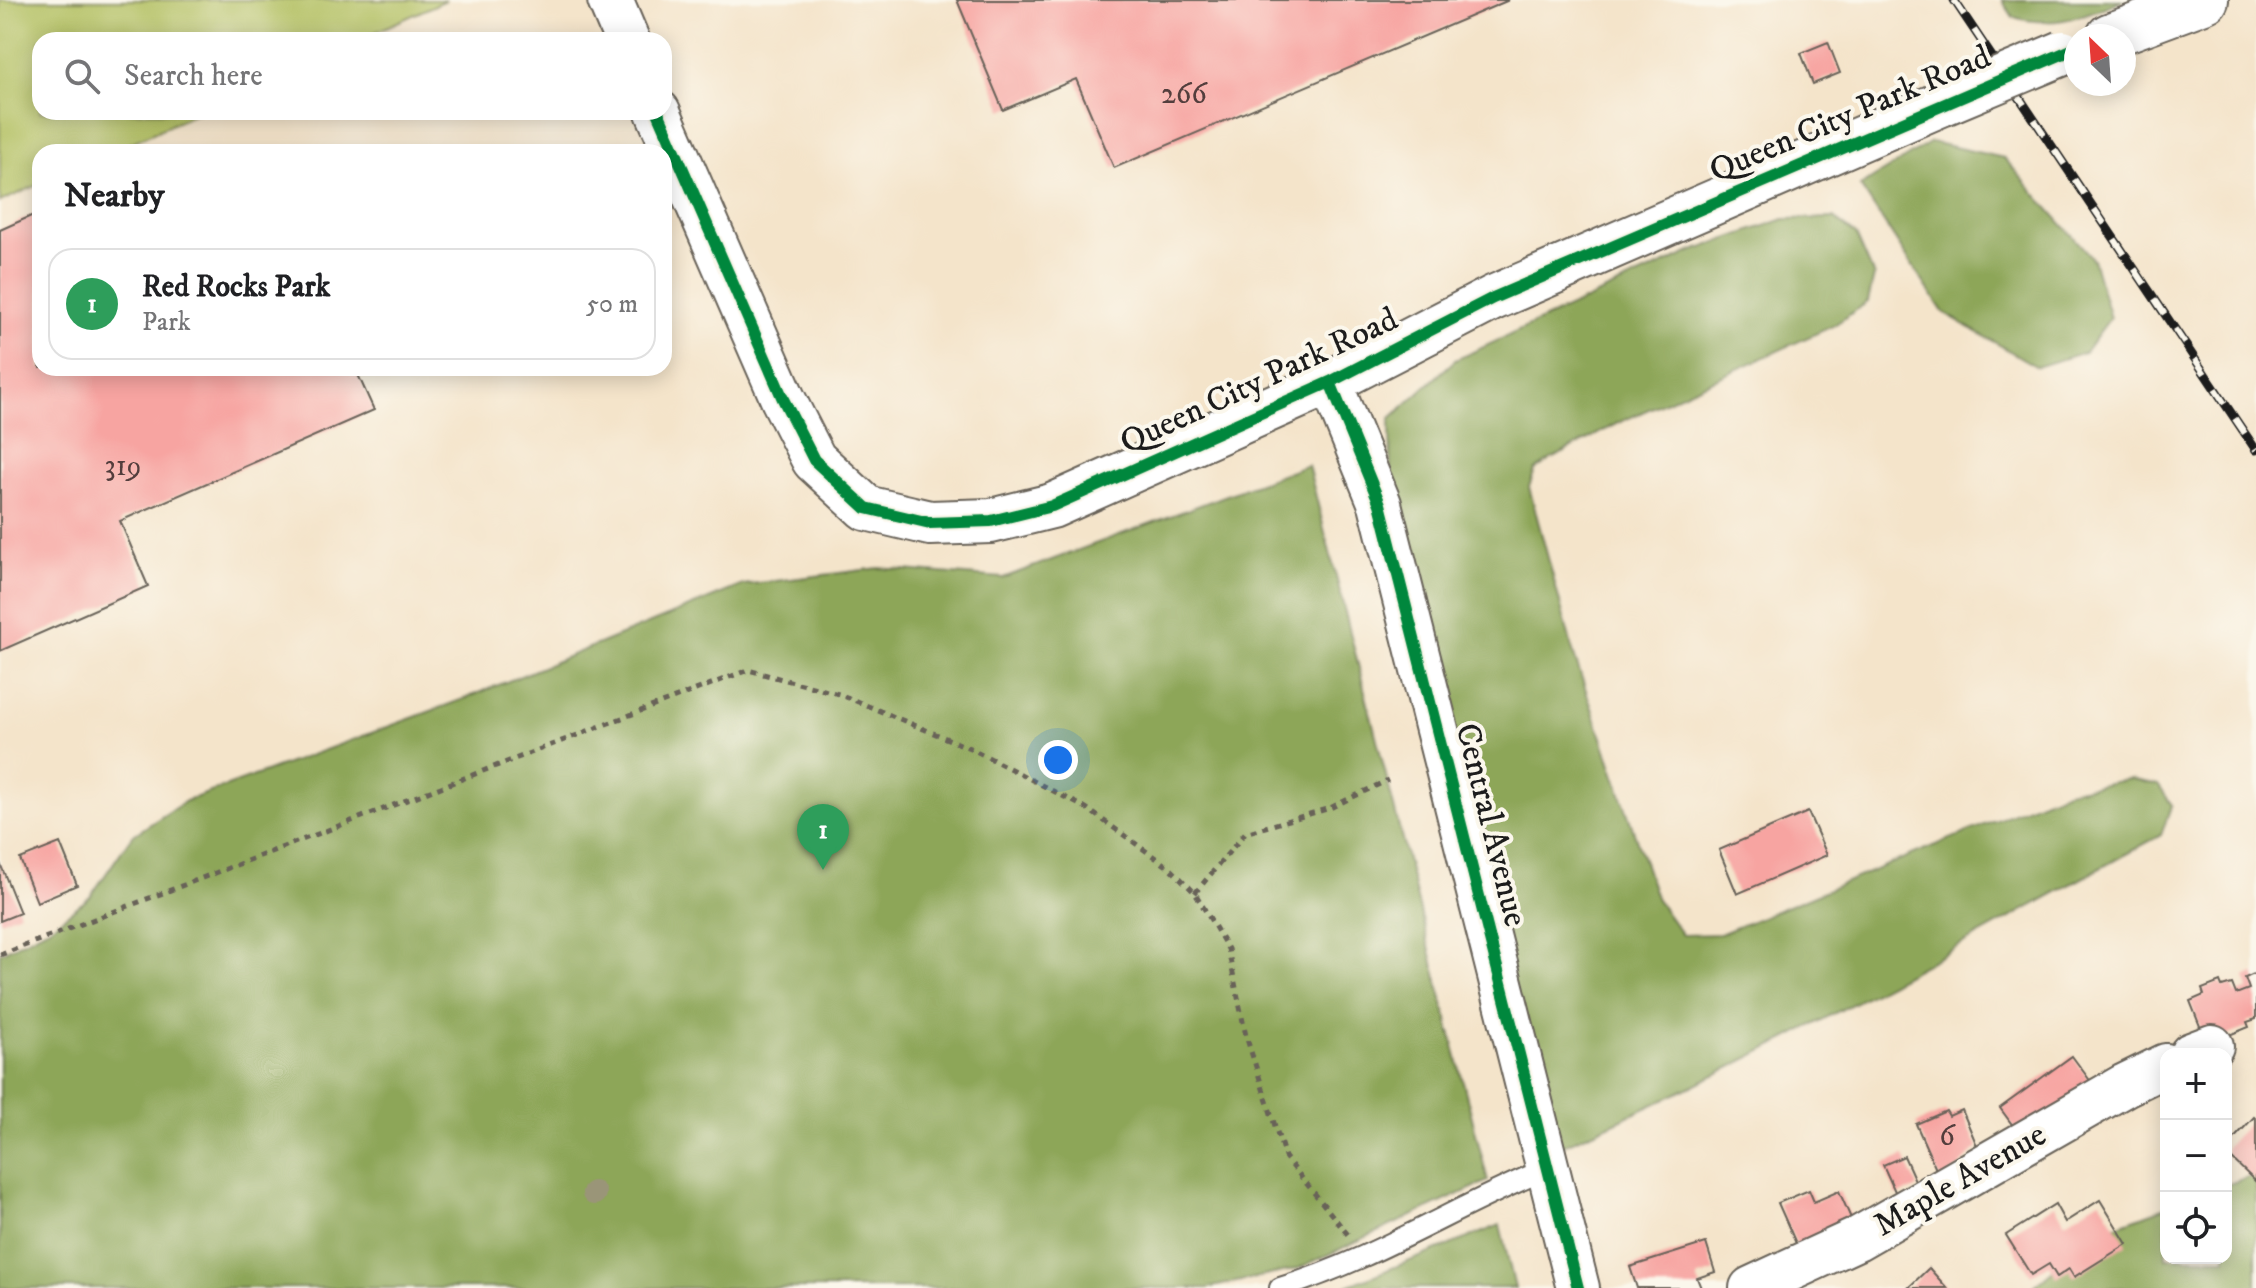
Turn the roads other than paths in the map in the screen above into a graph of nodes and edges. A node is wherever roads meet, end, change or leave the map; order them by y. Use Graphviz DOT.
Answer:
graph roads {
  1 [pos="610,0"];
  2 [pos="2206,0"];
  3 [pos="2136,26"];
  4 [pos="624,32"];
  5 [pos="2064,53"];
  6 [pos="661,120"];
  7 [pos="672,144"];
  8 [pos="672,144"];
  9 [pos="1330,382"];
  10 [pos="2160,1068"];
  11 [pos="1549,1168"];
  12 [pos="1280,1288"];
  13 [pos="1578,1288"];
  14 [pos="1751,1288"];
  1 -- 4 [label="street"];
  2 -- 3 [label="street"];
  5 -- 9 [label="street, Queen City Park Road, bridge"];
  6 -- 7 [label="street, Queen City Park Road"];
  8 -- 9 [label="street, Queen City Park Road"];
  9 -- 11 [label="street, Central Avenue"];
  10 -- 14 [label="street, Maple Avenue"];
  11 -- 12 [label="lane"];
  11 -- 13 [label="street, Central Avenue"];
}
